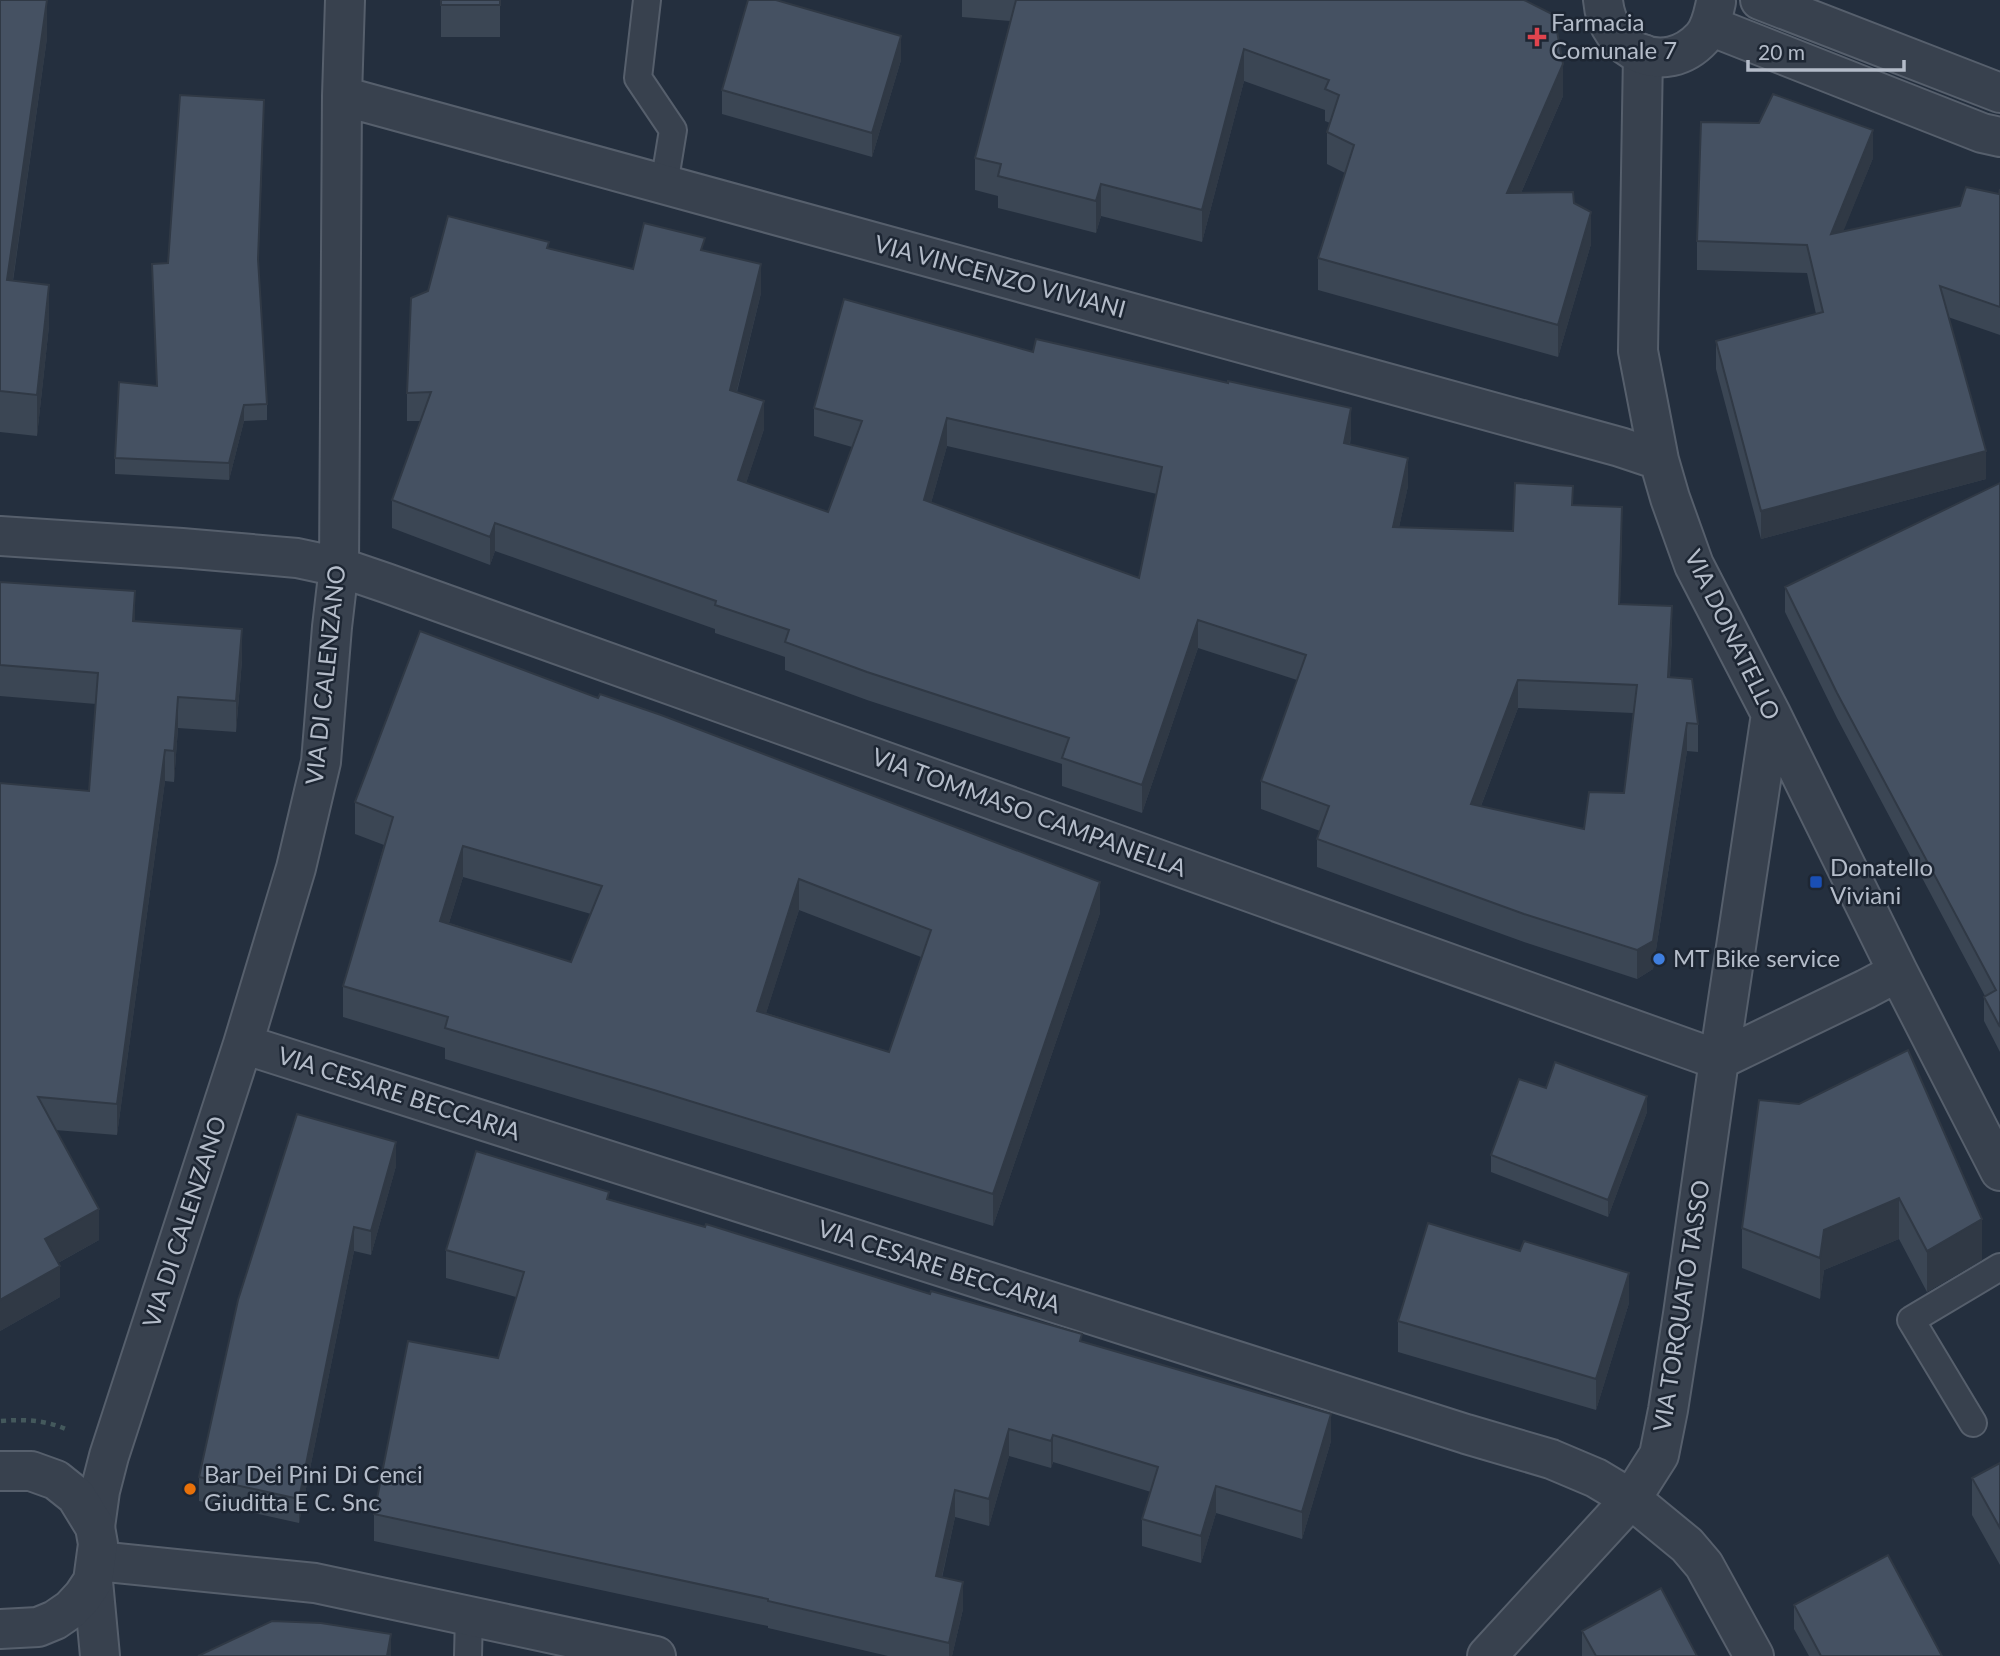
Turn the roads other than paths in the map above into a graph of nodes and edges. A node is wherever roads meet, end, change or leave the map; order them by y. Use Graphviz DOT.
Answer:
graph roads {
  1 [pos="345,0"];
  2 [pos="647,0"];
  3 [pos="1603,0"];
  4 [pos="1760,0"];
  5 [pos="1713,13"];
  6 [pos="1643,54"];
  7 [pos="2000,93"];
  8 [pos="342,96"];
  9 [pos="2000,137"];
  10 [pos="664,185"];
  11 [pos="1659,460"];
  12 [pos="0,536"];
  13 [pos="339,567"];
  14 [pos="1771,714"];
  15 [pos="1898,972"];
  16 [pos="243,1044"];
  17 [pos="1719,1060"];
  18 [pos="2000,1171"];
  19 [pos="2000,1267"];
  20 [pos="1973,1423"];
  21 [pos="0,1471"];
  22 [pos="1631,1499"];
  23 [pos="95,1556"];
  24 [pos="469,1615"];
  25 [pos="0,1629"];
  26 [pos="100,1656"];
  27 [pos="468,1656"];
  28 [pos="656,1656"];
  29 [pos="1488,1656"];
  30 [pos="1754,1656"];
  1 -- 8 [label="street, VIA DI CALENZANO"];
  2 -- 10 [label="lane"];
  3 -- 6 [label="street"];
  4 -- 7 [label="street"];
  5 -- 6 [label="street"];
  5 -- 9 [label="street"];
  6 -- 11 [label="street, VIA DONATELLO"];
  8 -- 10 [label="street, VIA VINCENZO VIVIANI"];
  8 -- 13 [label="street, VIA DI CALENZANO"];
  10 -- 11 [label="street, VIA VINCENZO VIVIANI"];
  11 -- 14 [label="street, VIA DONATELLO"];
  12 -- 13 [label="street, VIA TOMMASO CAMPANELLA"];
  13 -- 16 [label="street, VIA DI CALENZANO"];
  13 -- 17 [label="street, VIA TOMMASO CAMPANELLA"];
  14 -- 15 [label="street, VIA DONATELLO"];
  14 -- 17 [label="street, VIA TORQUATO TASSO"];
  15 -- 17 [label="street"];
  15 -- 18 [label="street, VIA DONATELLO"];
  16 -- 22 [label="street, VIA CESARE BECCARIA"];
  16 -- 23 [label="street, VIA DI CALENZANO"];
  17 -- 22 [label="street, VIA TORQUATO TASSO"];
  19 -- 20 [label="lane"];
  21 -- 23 [label="street"];
  22 -- 29 [label="street, VIA TORQUATO TASSO"];
  22 -- 30 [label="street, VIA CESARE BECCARIA"];
  23 -- 24 [label="street"];
  23 -- 25 [label="street"];
  23 -- 26 [label="street, VIA DI CALENZANO"];
  24 -- 27 [label="lane"];
  24 -- 28 [label="street"];
}
